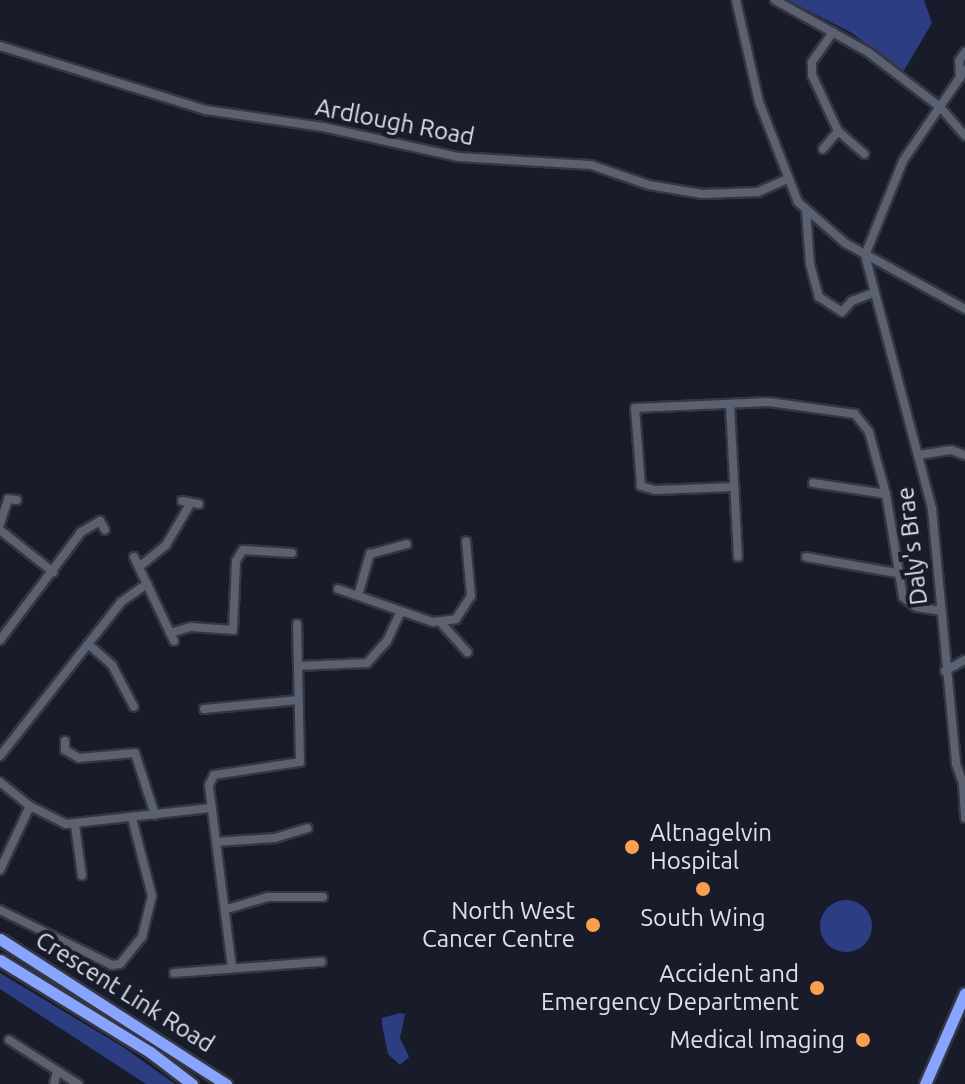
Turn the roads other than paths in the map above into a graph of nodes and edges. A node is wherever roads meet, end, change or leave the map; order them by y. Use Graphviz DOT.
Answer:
graph roads {
  1 [pos="736,0"];
  2 [pos="775,0"];
  3 [pos="833,32"];
  4 [pos="0,46"];
  5 [pos="965,52"];
  6 [pos="962,74"];
  7 [pos="940,107"];
  8 [pos="838,131"];
  9 [pos="965,136"];
  10 [pos="823,149"];
  11 [pos="864,154"];
  12 [pos="787,179"];
  13 [pos="806,210"];
  14 [pos="865,255"];
  15 [pos="873,293"];
  16 [pos="965,309"];
  17 [pos="730,405"];
  18 [pos="919,455"];
  19 [pos="965,455"];
  20 [pos="813,483"];
  21 [pos="734,487"];
  22 [pos="886,494"];
  23 [pos="17,500"];
  24 [pos="190,504"];
  25 [pos="0,527"];
  26 [pos="105,530"];
  27 [pos="466,541"];
  28 [pos="407,544"];
  29 [pos="292,553"];
  30 [pos="134,557"];
  31 [pos="738,557"];
  32 [pos="806,557"];
  33 [pos="139,567"];
  34 [pos="53,572"];
  35 [pos="897,573"];
  36 [pos="147,584"];
  37 [pos="338,589"];
  38 [pos="359,592"];
  39 [pos="401,611"];
  40 [pos="940,611"];
  41 [pos="297,624"];
  42 [pos="442,624"];
  43 [pos="0,640"];
  44 [pos="88,644"];
  45 [pos="467,652"];
  46 [pos="965,660"];
  47 [pos="298,666"];
  48 [pos="945,671"];
  49 [pos="299,700"];
  50 [pos="128,703"];
  51 [pos="204,709"];
  52 [pos="65,741"];
  53 [pos="0,756"];
  54 [pos="0,782"];
  55 [pos="964,788"];
  56 [pos="30,806"];
  57 [pos="210,808"];
  58 [pos="155,815"];
  59 [pos="132,818"];
  60 [pos="965,818"];
  61 [pos="75,825"];
  62 [pos="308,828"];
  63 [pos="216,842"];
  64 [pos="0,870"];
  65 [pos="82,876"];
  66 [pos="323,897"];
  67 [pos="227,909"];
  68 [pos="0,910"];
  69 [pos="0,939"];
  70 [pos="0,960"];
  71 [pos="322,962"];
  72 [pos="232,968"];
  73 [pos="174,973"];
  74 [pos="965,993"];
  75 [pos="9,1040"];
  76 [pos="57,1071"];
  77 [pos="54,1084"];
  78 [pos="78,1084"];
  79 [pos="192,1084"];
  80 [pos="226,1084"];
  81 [pos="925,1084"];
  1 -- 12 [label="street"];
  2 -- 3 [label="street"];
  3 -- 7 [label="street"];
  3 -- 8 [label="street"];
  4 -- 12 [label="street, Ardlough Road"];
  5 -- 6 [label="street"];
  6 -- 7 [label="street"];
  7 -- 9 [label="street"];
  7 -- 14 [label="street"];
  8 -- 10 [label="street"];
  8 -- 11 [label="street"];
  12 -- 13 [label="street"];
  13 -- 14 [label="street"];
  13 -- 15 [label="street"];
  14 -- 15 [label="street, Daly's Brae"];
  14 -- 16 [label="street"];
  15 -- 18 [label="street, Daly's Brae"];
  17 -- 21 [label="street"];
  17 -- 21 [label="street"];
  17 -- 22 [label="street"];
  18 -- 19 [label="street"];
  18 -- 40 [label="street, Daly's Brae"];
  20 -- 22 [label="street"];
  21 -- 31 [label="street"];
  22 -- 35 [label="street"];
  23 -- 25 [label="street"];
  24 -- 33 [label="street"];
  25 -- 34 [label="street"];
  26 -- 34 [label="street"];
  27 -- 42 [label="street"];
  28 -- 38 [label="street"];
  29 -- 36 [label="street"];
  30 -- 33 [label="street"];
  32 -- 35 [label="street"];
  33 -- 36 [label="street"];
  34 -- 43 [label="street"];
  35 -- 40 [label="street"];
  36 -- 44 [label="street"];
  37 -- 38 [label="street"];
  38 -- 39 [label="street"];
  39 -- 42 [label="street"];
  39 -- 47 [label="street"];
  40 -- 48 [label="street, Daly's Brae"];
  41 -- 47 [label="street"];
  42 -- 45 [label="street"];
  44 -- 50 [label="street"];
  44 -- 53 [label="street"];
  46 -- 48 [label="street"];
  47 -- 49 [label="street"];
  48 -- 55 [label="street, Daly's Brae"];
  49 -- 51 [label="street"];
  49 -- 57 [label="street"];
  52 -- 58 [label="street"];
  54 -- 56 [label="street"];
  55 -- 60 [label="street, Daly's Brae"];
  56 -- 61 [label="street"];
  56 -- 64 [label="street"];
  57 -- 58 [label="street"];
  57 -- 63 [label="street"];
  58 -- 59 [label="street"];
  59 -- 61 [label="street"];
  59 -- 68 [label="street"];
  61 -- 65 [label="street"];
  62 -- 63 [label="street"];
  63 -- 67 [label="street"];
  66 -- 67 [label="street"];
  67 -- 72 [label="street"];
  69 -- 80 [label="highway, Crescent Link Road"];
  70 -- 79 [label="highway, Crescent Link Road"];
  71 -- 72 [label="street"];
  72 -- 73 [label="street"];
  74 -- 81 [label="highway"];
  75 -- 76 [label="street"];
  76 -- 77 [label="street"];
  76 -- 78 [label="street"];
}
